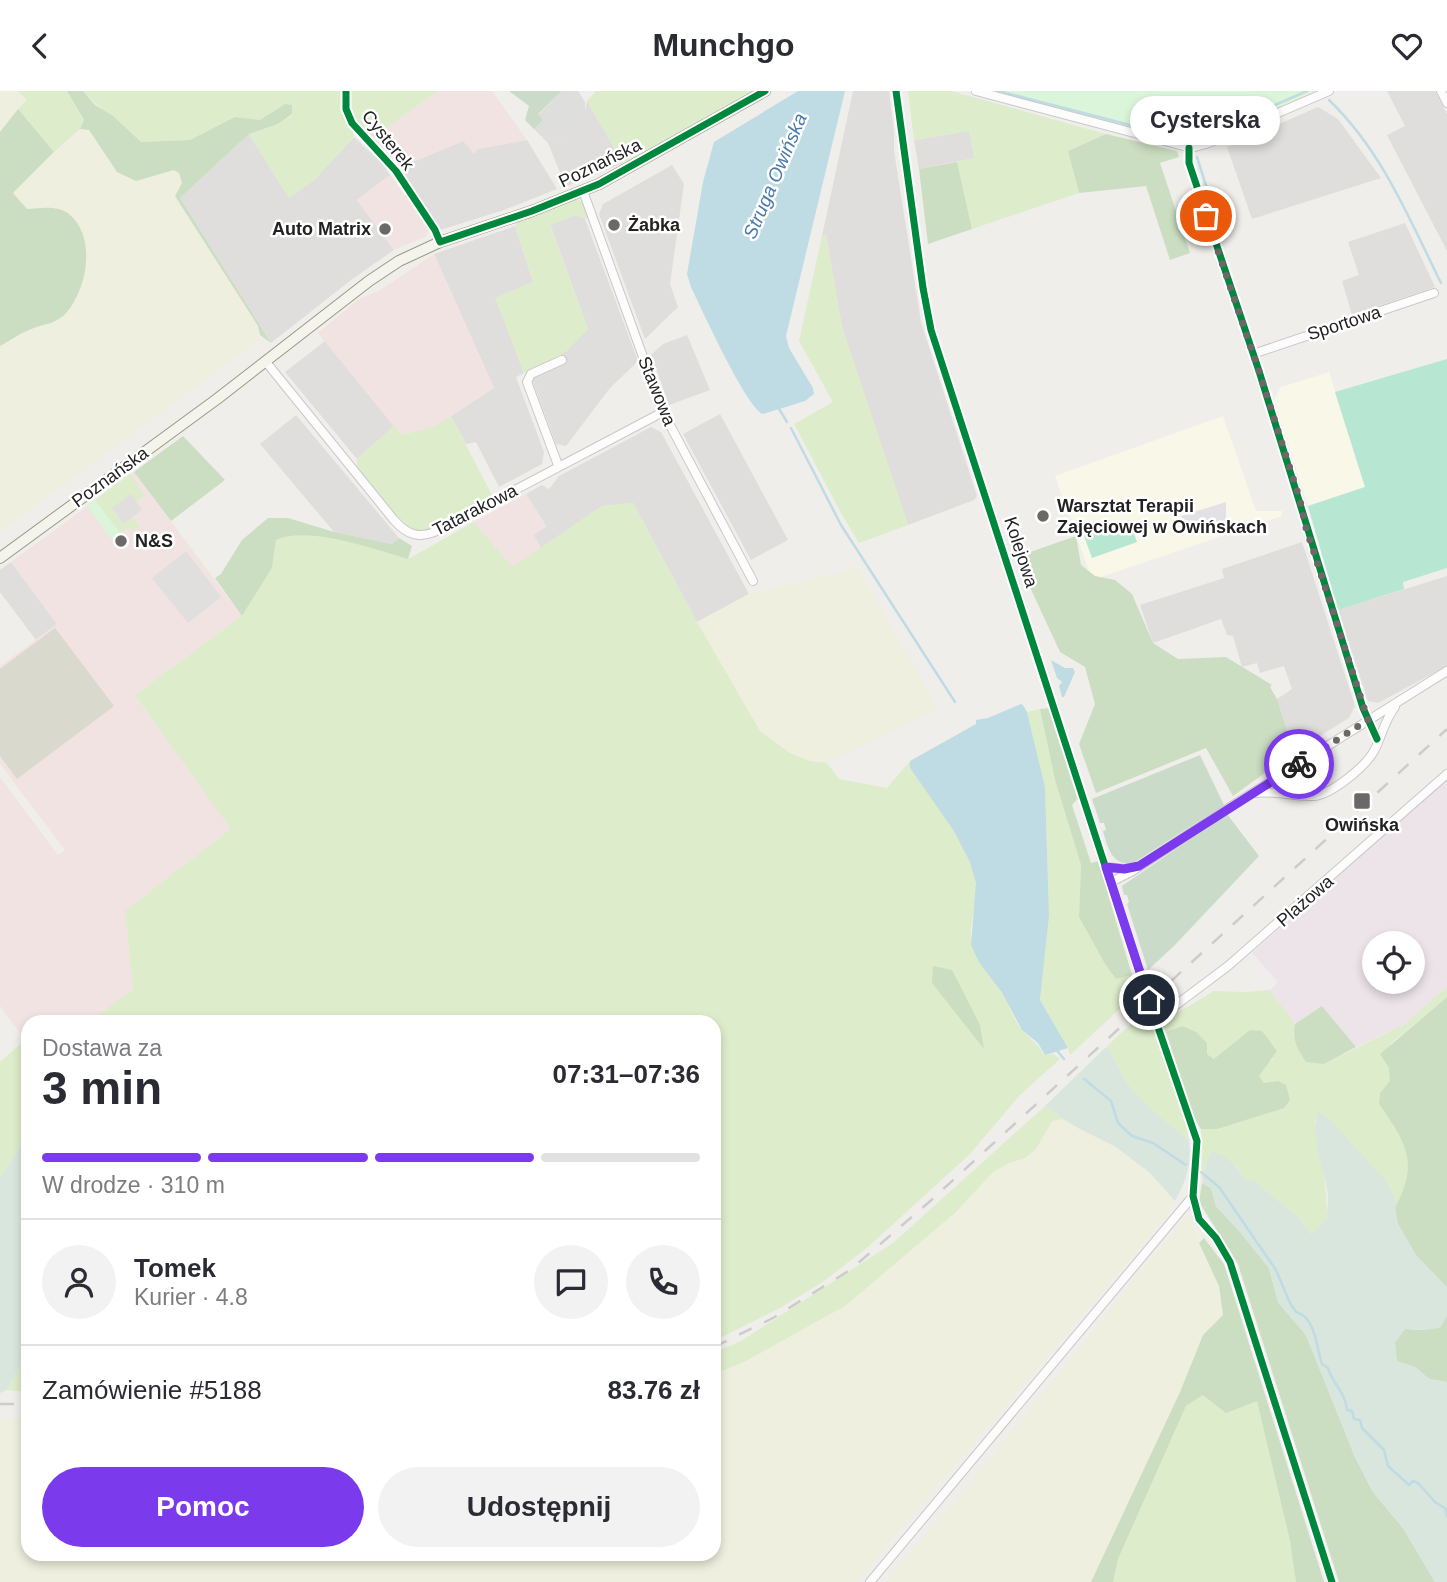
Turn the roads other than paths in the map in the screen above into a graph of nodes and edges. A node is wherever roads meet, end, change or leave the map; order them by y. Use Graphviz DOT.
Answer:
graph roads {
  1 [pos="346,91"];
  2 [pos="765,91"];
  3 [pos="895,91"];
  4 [pos="976,91"];
  5 [pos="1328,91"];
  6 [pos="1441,91"];
  7 [pos="1447,103"];
  8 [pos="1189,148"];
  9 [pos="583,191"];
  10 [pos="440,242"];
  11 [pos="1434,293"];
  12 [pos="1253,354"];
  13 [pos="562,360"];
  14 [pos="266,362"];
  15 [pos="663,412"];
  16 [pos="558,465"];
  17 [pos="0,558"];
  18 [pos="753,581"];
  19 [pos="1447,671"];
  20 [pos="1399,702"];
  21 [pos="1368,720"];
  22 [pos="1357,727"];
  23 [pos="1377,739"];
  24 [pos="1447,773"];
  25 [pos="1276,778"];
  26 [pos="1278,792"];
  27 [pos="1251,794"];
  28 [pos="1139,866"];
  29 [pos="1106,867"];
  30 [pos="1111,882"];
  31 [pos="1154,1013"];
  32 [pos="870,1582"];
  1 -- 10 [label="street, Cysterek"];
  2 -- 9 [label="main road, Poznańska"];
  3 -- 29 [label="street, Kolejowa"];
  4 -- 8 [label="street"];
  5 -- 8 [label="street"];
  6 -- 7 [label="street"];
  8 -- 12 [label="street"];
  9 -- 10 [label="main road, Poznańska"];
  9 -- 15 [label="street, Stawowa"];
  10 -- 14 [label="main road, Poznańska"];
  11 -- 12 [label="street, Sportowa"];
  12 -- 21 [label="street"];
  13 -- 16 [label="street"];
  14 -- 16 [label="street, Tatarakowa"];
  14 -- 17 [label="main road, Poznańska"];
  15 -- 16 [label="street, Tatarakowa"];
  15 -- 18 [label="street, Stawowa"];
  19 -- 20 [label="street"];
  20 -- 21 [label="street"];
  20 -- 23 [label="street"];
  21 -- 22 [label="street"];
  21 -- 23 [label="street"];
  22 -- 23 [label="street"];
  22 -- 25 [label="street"];
  23 -- 26 [label="street"];
  24 -- 31 [label="street, Plażowa"];
  25 -- 26 [label="street"];
  25 -- 27 [label="street"];
  26 -- 27 [label="street"];
  27 -- 28 [label="street"];
  28 -- 29 [label="street"];
  28 -- 30 [label="street"];
  29 -- 30 [label="street, Kolejowa"];
  30 -- 31 [label="street, Kolejowa"];
  31 -- 32 [label="street, Kolejowa"];
}
